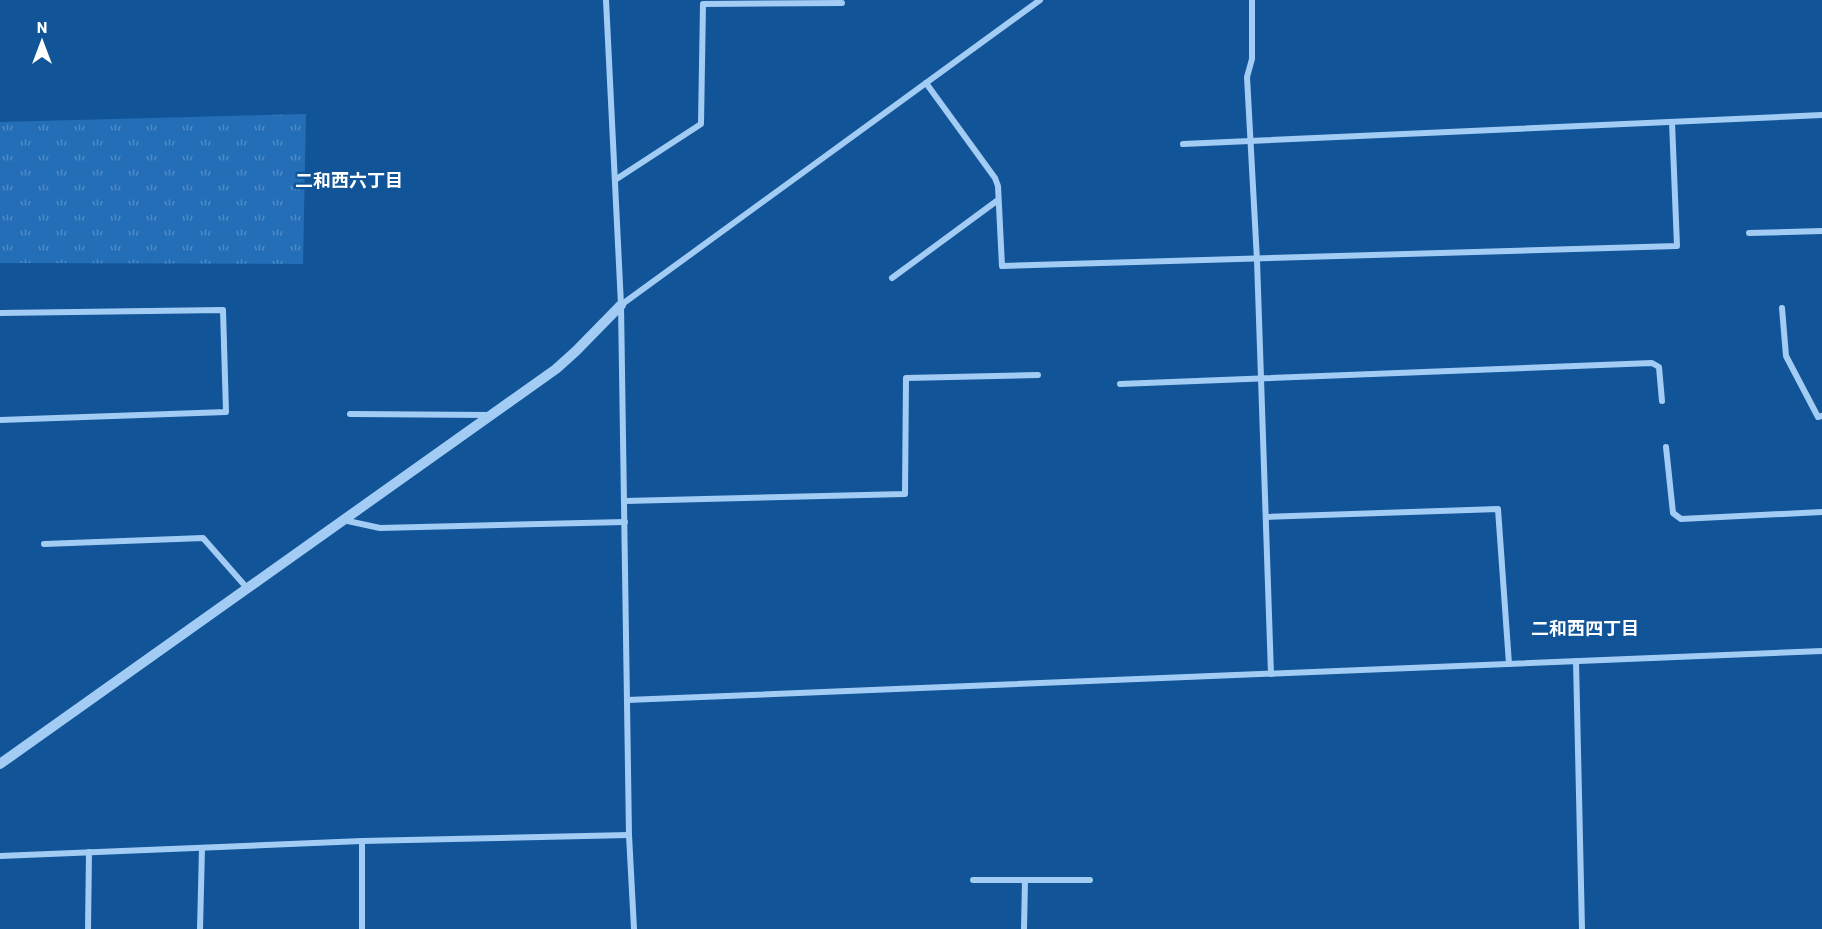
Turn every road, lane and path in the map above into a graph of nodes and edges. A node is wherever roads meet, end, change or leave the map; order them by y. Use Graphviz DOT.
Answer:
graph roads {
  1 [pos="606,0"];
  2 [pos="1040,0"];
  3 [pos="1252,0"];
  4 [pos="842,3"];
  5 [pos="926,83"];
  6 [pos="1822,115"];
  7 [pos="1672,122"];
  8 [pos="1249,140"];
  9 [pos="1183,144"];
  10 [pos="615,180"];
  11 [pos="998,200"];
  12 [pos="1822,231"];
  13 [pos="1749,233"];
  14 [pos="1257,260"];
  15 [pos="892,278"];
  16 [pos="621,305"];
  17 [pos="1782,308"];
  18 [pos="0,313"];
  19 [pos="1038,375"];
  20 [pos="1260,379"];
  21 [pos="1120,384"];
  22 [pos="1662,401"];
  23 [pos="350,414"];
  24 [pos="491,415"];
  25 [pos="1822,416"];
  26 [pos="0,420"];
  27 [pos="1666,447"];
  28 [pos="625,501"];
  29 [pos="1822,512"];
  30 [pos="1266,517"];
  31 [pos="343,520"];
  32 [pos="625,522"];
  33 [pos="44,544"];
  34 [pos="247,588"];
  35 [pos="1822,651"];
  36 [pos="1576,661"];
  37 [pos="1509,664"];
  38 [pos="1271,674"];
  39 [pos="627,700"];
  40 [pos="0,764"];
  41 [pos="629,835"];
  42 [pos="362,841"];
  43 [pos="202,848"];
  44 [pos="89,852"];
  45 [pos="0,856"];
  46 [pos="973,880"];
  47 [pos="1025,880"];
  48 [pos="1090,880"];
  49 [pos="88,929"];
  50 [pos="200,929"];
  51 [pos="362,929"];
  52 [pos="634,929"];
  53 [pos="1024,929"];
  54 [pos="1582,929"];
  1 -- 10 [label="street"];
  2 -- 5 [label="street"];
  3 -- 8 [label="street"];
  4 -- 10 [label="street"];
  5 -- 11 [label="street"];
  5 -- 16 [label="street"];
  6 -- 7 [label="street"];
  7 -- 8 [label="street"];
  7 -- 14 [label="street"];
  8 -- 9 [label="street"];
  8 -- 14 [label="street"];
  10 -- 16 [label="street"];
  11 -- 14 [label="street"];
  11 -- 15 [label="street"];
  12 -- 13 [label="street"];
  14 -- 20 [label="street"];
  16 -- 24 [label="street"];
  16 -- 28 [label="street"];
  17 -- 25 [label="street"];
  18 -- 26 [label="street"];
  19 -- 28 [label="street"];
  20 -- 21 [label="street"];
  20 -- 22 [label="street"];
  20 -- 30 [label="street"];
  23 -- 24 [label="street"];
  24 -- 31 [label="street"];
  27 -- 29 [label="street"];
  28 -- 32 [label="street"];
  30 -- 37 [label="street"];
  30 -- 38 [label="street"];
  31 -- 32 [label="street"];
  31 -- 34 [label="street"];
  32 -- 39 [label="street"];
  33 -- 34 [label="street"];
  34 -- 40 [label="street"];
  35 -- 36 [label="street"];
  36 -- 37 [label="street"];
  36 -- 54 [label="street"];
  37 -- 38 [label="street"];
  38 -- 39 [label="street"];
  39 -- 41 [label="street"];
  41 -- 42 [label="street"];
  41 -- 52 [label="street"];
  42 -- 43 [label="street"];
  42 -- 51 [label="street"];
  43 -- 44 [label="street"];
  43 -- 50 [label="street"];
  44 -- 45 [label="street"];
  44 -- 49 [label="street"];
  46 -- 47 [label="street"];
  47 -- 48 [label="street"];
  47 -- 53 [label="street"];
}
